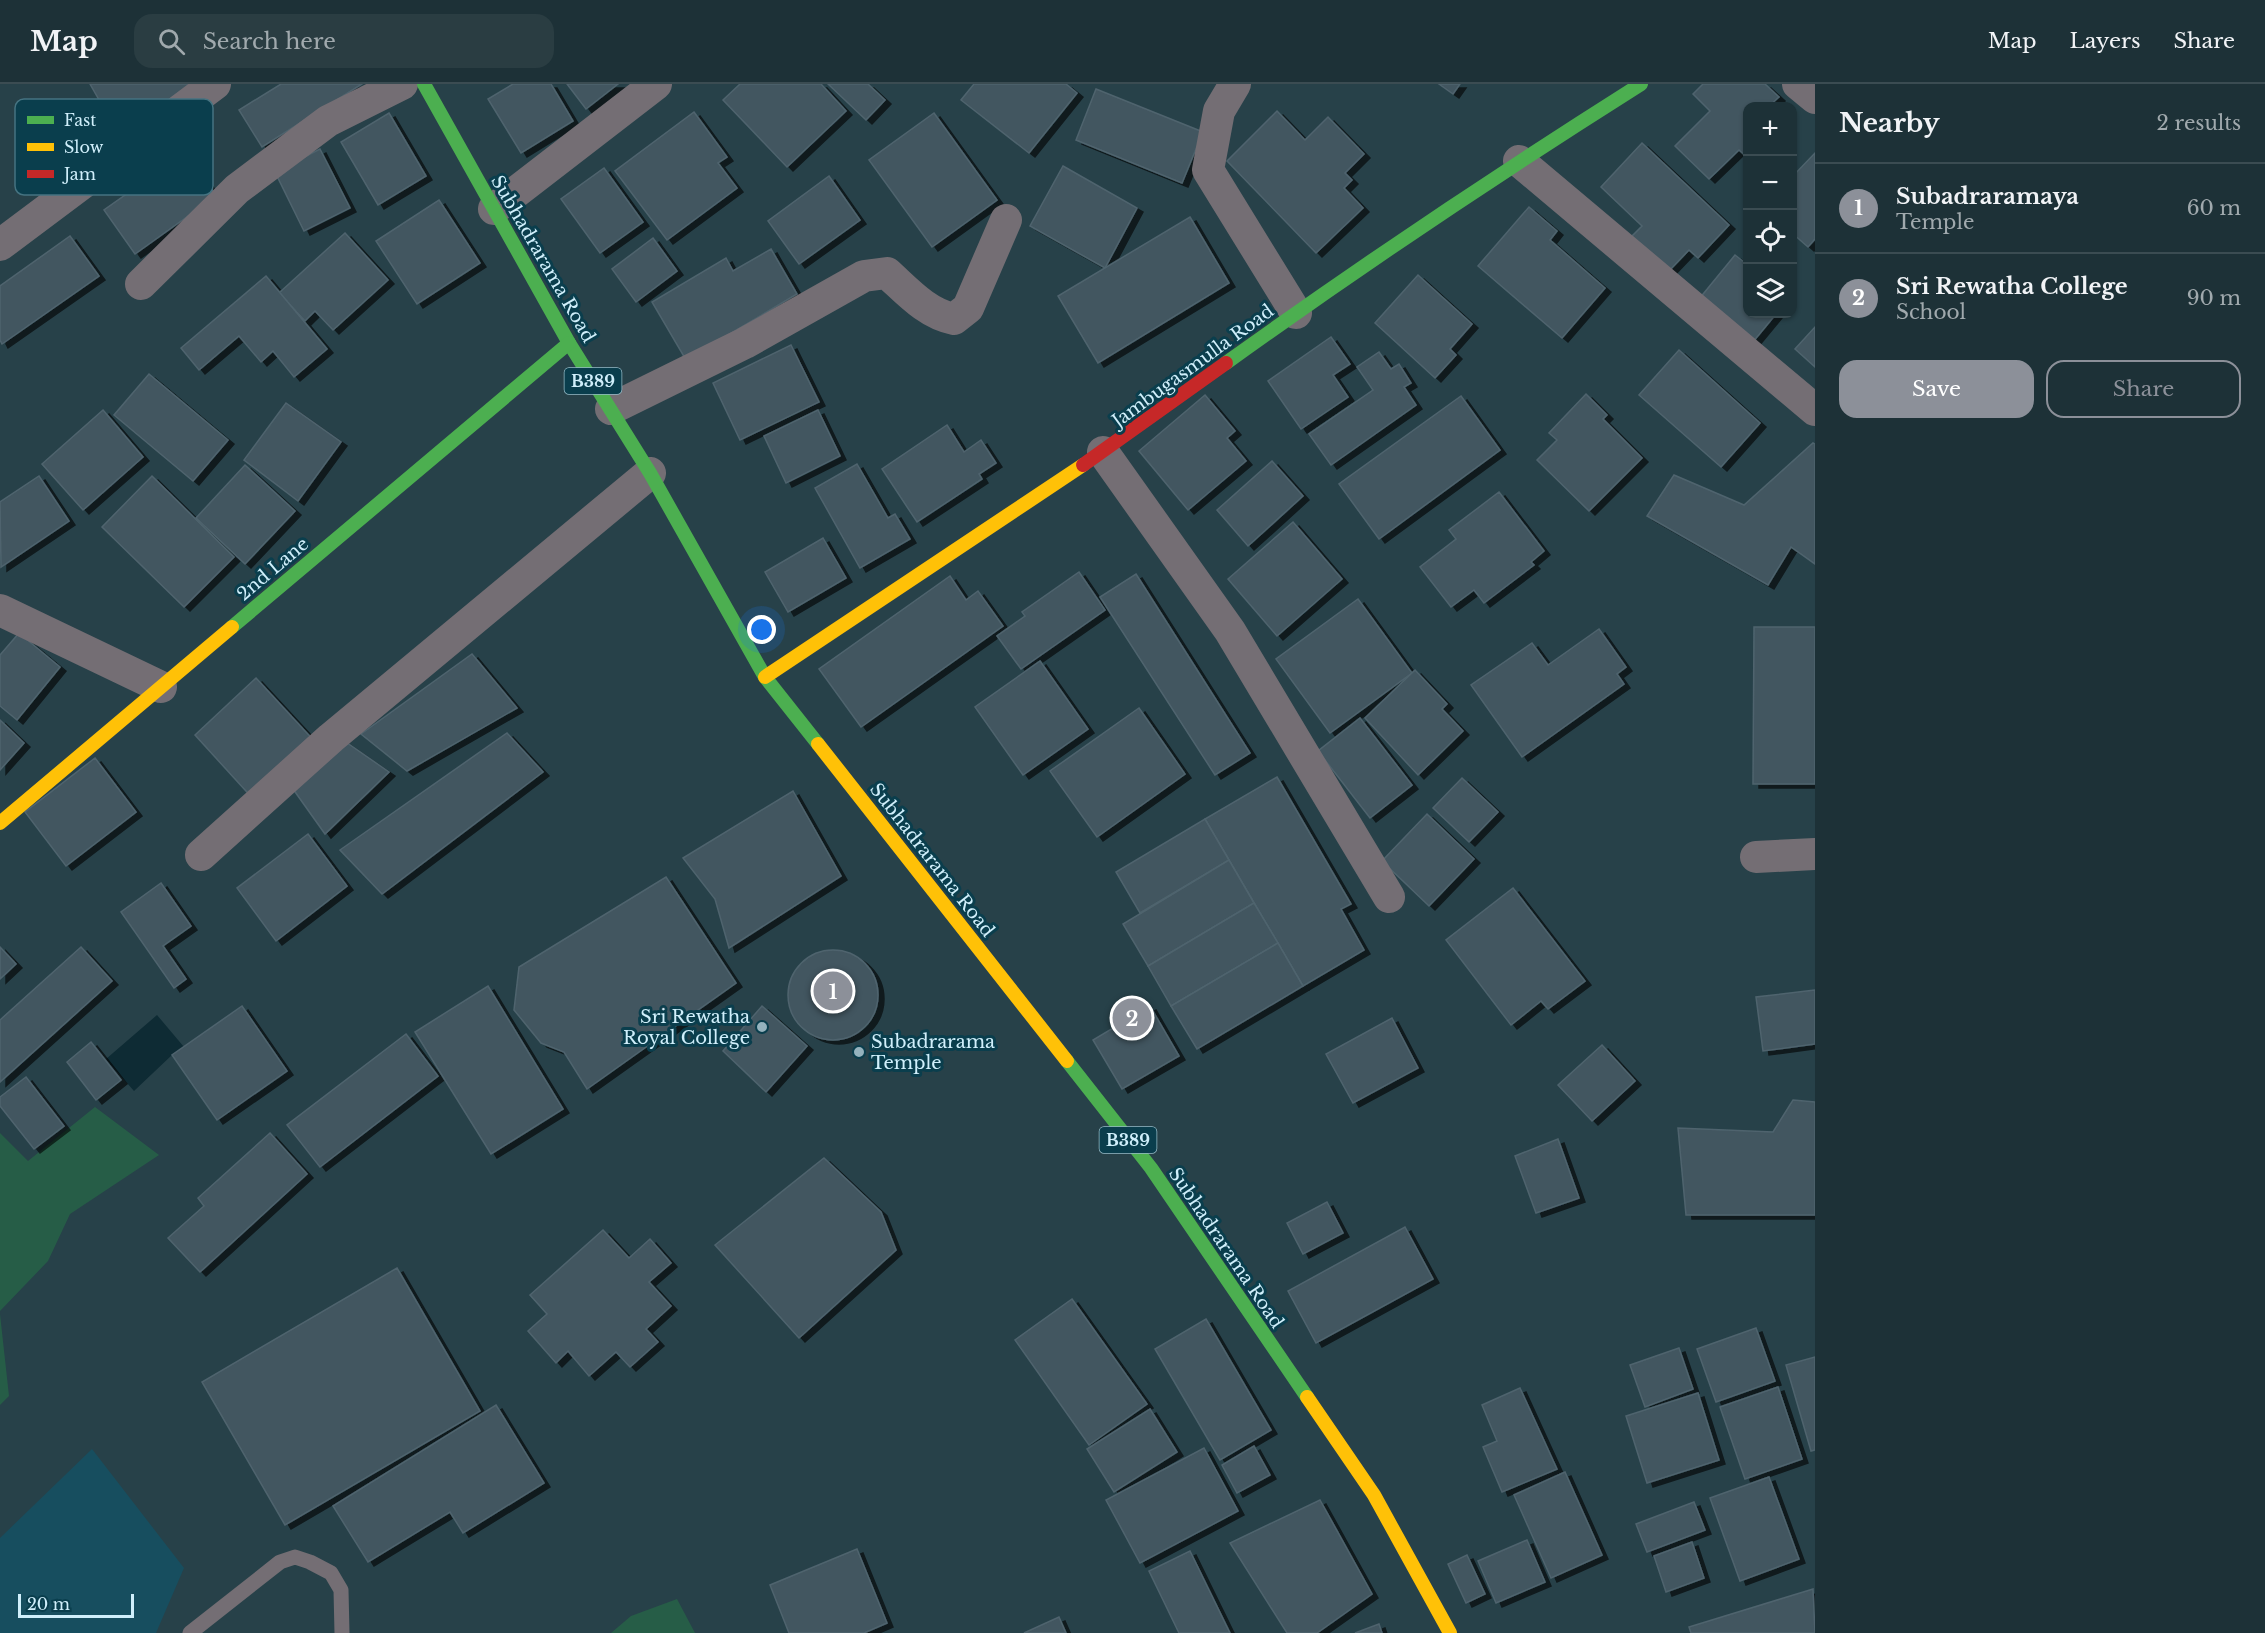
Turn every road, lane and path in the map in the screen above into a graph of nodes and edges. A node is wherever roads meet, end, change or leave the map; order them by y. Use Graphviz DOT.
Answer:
graph roads {
  1 [pos="215,84"];
  2 [pos="402,84"];
  3 [pos="424,84"];
  4 [pos="656,84"];
  5 [pos="1235,84"];
  6 [pos="1641,84"];
  7 [pos="1798,84"];
  8 [pos="1815,98"];
  9 [pos="195,99"];
  10 [pos="1519,160"];
  11 [pos="67,195"];
  12 [pos="494,209"];
  13 [pos="1006,220"];
  14 [pos="0,245"];
  15 [pos="141,284"];
  16 [pos="1296,313"];
  17 [pos="569,344"];
  18 [pos="611,409"];
  19 [pos="1815,410"];
  20 [pos="1103,452"];
  21 [pos="650,473"];
  22 [pos="0,610"];
  23 [pos="765,676"];
  24 [pos="161,687"];
  25 [pos="0,823"];
  26 [pos="1815,854"];
  27 [pos="201,855"];
  28 [pos="1756,857"];
  29 [pos="1389,897"];
  30 [pos="190,1633"];
  31 [pos="342,1633"];
  32 [pos="1450,1633"];
  1 -- 9 [label="street"];
  2 -- 15 [label="street"];
  3 -- 12 [label="main road, Subhadrarama Road / B389"];
  4 -- 12 [label="street"];
  5 -- 16 [label="street"];
  6 -- 10 [label="main road, Jambugasmulla Road"];
  7 -- 8 [label="street"];
  10 -- 16 [label="main road, Jambugasmulla Road"];
  10 -- 19 [label="street"];
  11 -- 14 [label="street"];
  12 -- 17 [label="main road, Subhadrarama Road / B389"];
  13 -- 18 [label="street"];
  16 -- 20 [label="main road, Jambugasmulla Road"];
  17 -- 18 [label="main road, Subhadrarama Road / B389"];
  17 -- 24 [label="main road, 2nd Lane"];
  18 -- 21 [label="main road, Subhadrarama Road / B389"];
  20 -- 23 [label="main road, Jambugasmulla Road"];
  20 -- 29 [label="street"];
  21 -- 23 [label="main road, Subhadrarama Road / B389"];
  21 -- 27 [label="street"];
  22 -- 24 [label="street"];
  23 -- 32 [label="main road, Subhadrarama Road / B389"];
  24 -- 25 [label="main road, 2nd Lane"];
  26 -- 28 [label="street"];
  30 -- 31 [label="lane"];
}
